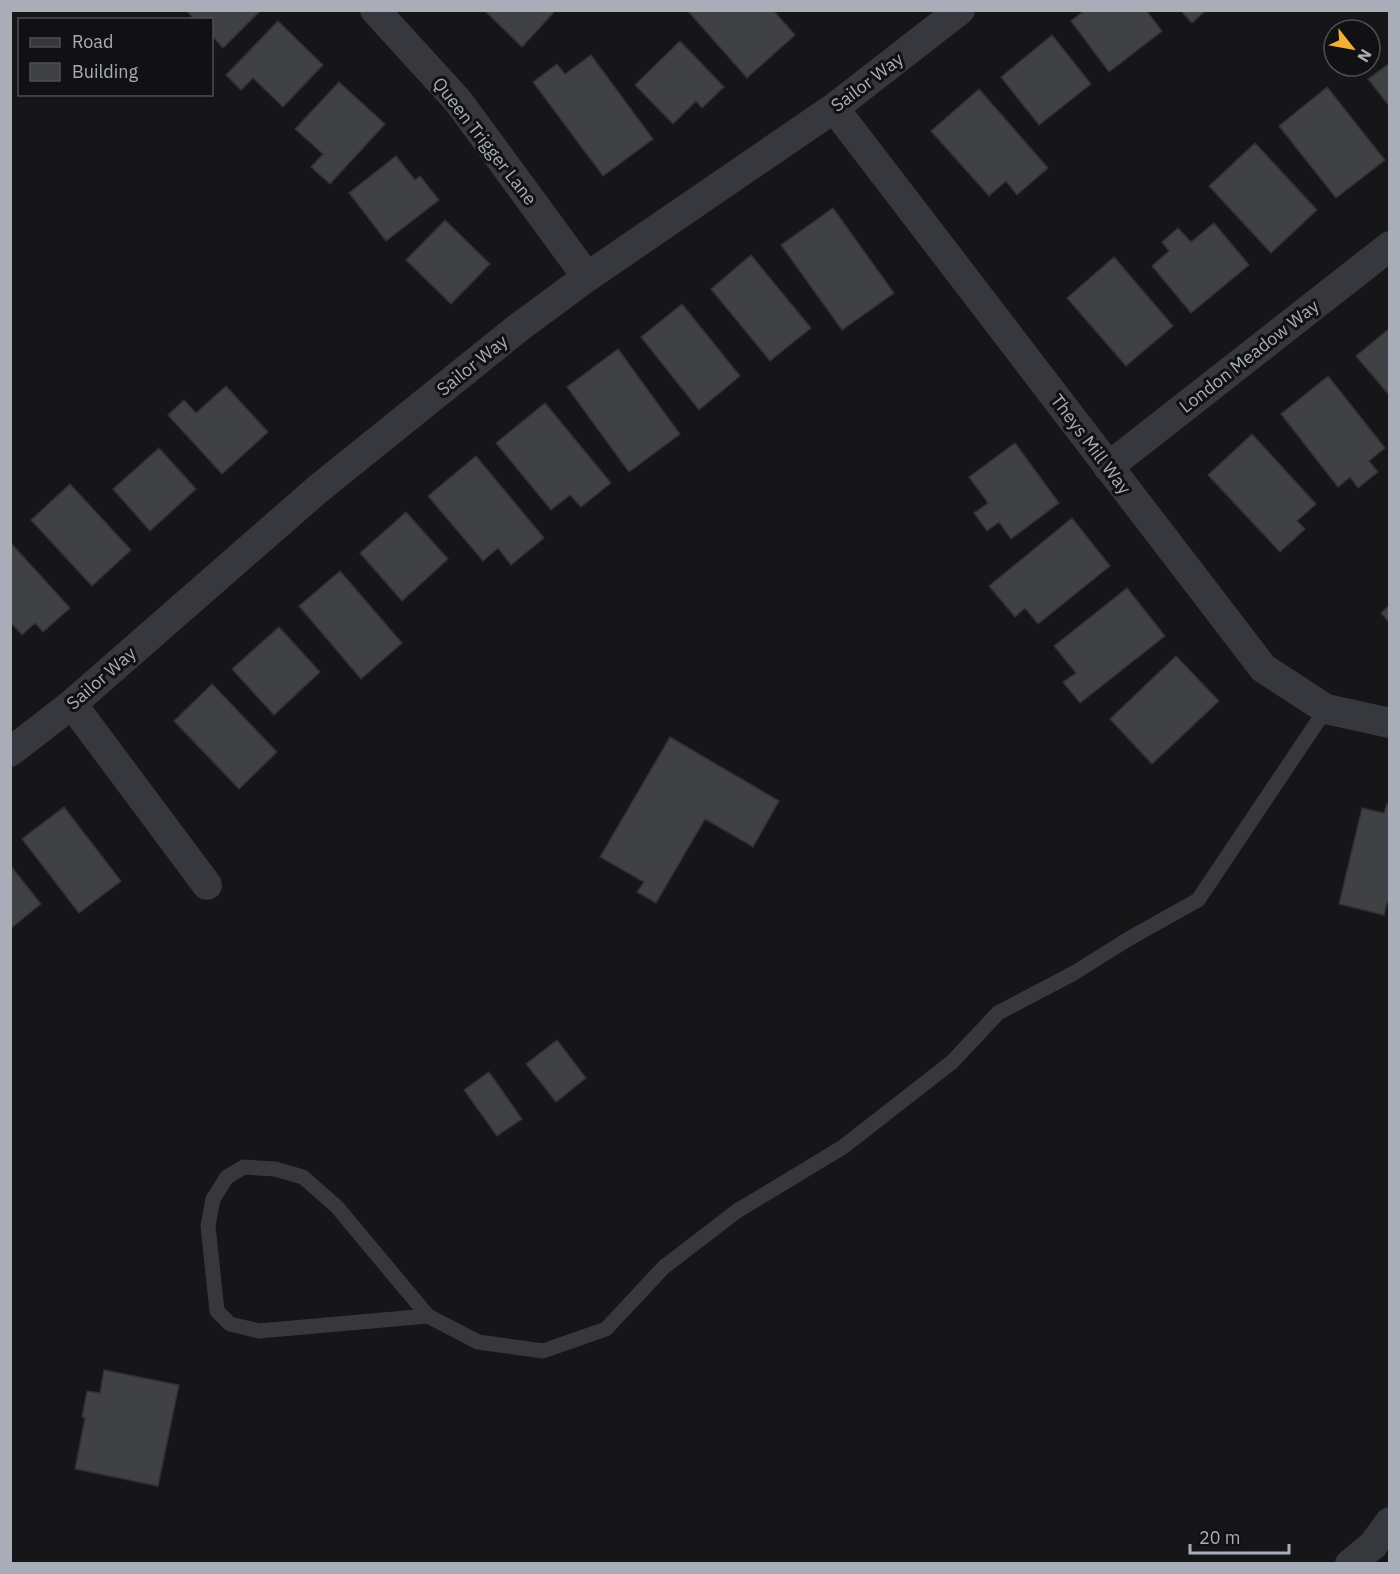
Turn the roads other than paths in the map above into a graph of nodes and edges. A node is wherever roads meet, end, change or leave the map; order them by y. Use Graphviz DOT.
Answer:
graph roads {
  1 [pos="375,10"];
  2 [pos="960,10"];
  3 [pos="834,108"];
  4 [pos="1389,246"];
  5 [pos="587,277"];
  6 [pos="1108,467"];
  7 [pos="72,704"];
  8 [pos="1326,709"];
  9 [pos="1389,723"];
  10 [pos="10,752"];
  11 [pos="207,885"];
  12 [pos="428,1316"];
  13 [pos="1389,1522"];
  14 [pos="1350,1563"];
  1 -- 5 [label="street, Queen Trigger Lane"];
  2 -- 3 [label="street, Sailor Way"];
  3 -- 5 [label="street, Sailor Way"];
  3 -- 6 [label="street, Theys Mill Way"];
  4 -- 6 [label="street, London Meadow Way"];
  5 -- 7 [label="street, Sailor Way"];
  6 -- 8 [label="street, Theys Mill Way"];
  7 -- 10 [label="street, Sailor Way"];
  7 -- 11 [label="street"];
  8 -- 9 [label="street, Theys Mill Way"];
  8 -- 12 [label="lane"];
  12 -- 12 [label="lane"];
  13 -- 14 [label="street"];
}
